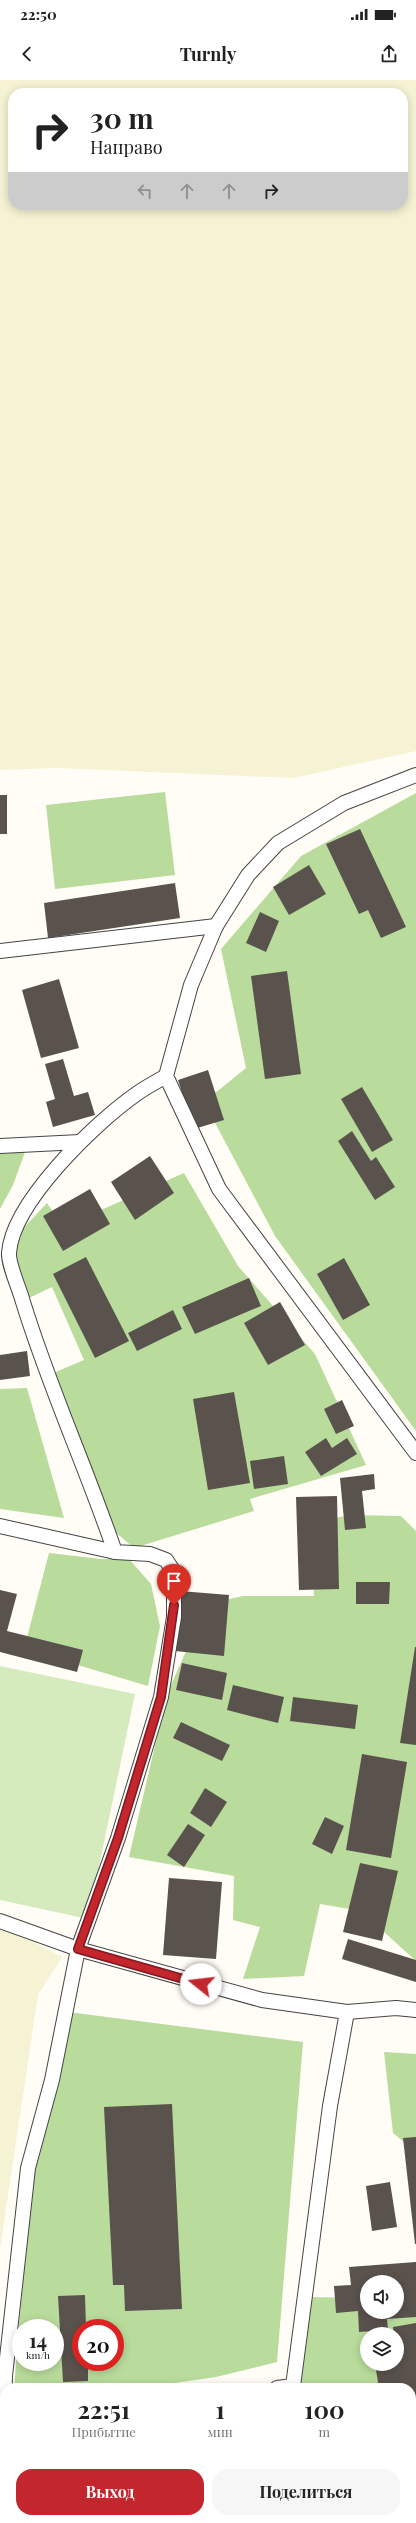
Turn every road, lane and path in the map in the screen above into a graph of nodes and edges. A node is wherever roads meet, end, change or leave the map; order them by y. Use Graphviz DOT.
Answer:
graph roads {
  1 [pos="416,775"];
  2 [pos="216,926"];
  3 [pos="0,952"];
  4 [pos="166,1076"];
  5 [pos="80,1142"];
  6 [pos="0,1146"];
  7 [pos="4,1255"];
  8 [pos="416,1453"];
  9 [pos="0,1526"];
  10 [pos="115,1552"];
  11 [pos="0,1921"];
  12 [pos="78,1949"];
  13 [pos="416,2010"];
  14 [pos="347,2012"];
  15 [pos="5,2383"];
  16 [pos="294,2383"];
  1 -- 2 [label="lane"];
  2 -- 3 [label="lane"];
  2 -- 4 [label="lane"];
  4 -- 5 [label="lane"];
  4 -- 8 [label="lane"];
  5 -- 6 [label="lane"];
  5 -- 7 [label="lane"];
  7 -- 10 [label="lane"];
  9 -- 10 [label="lane"];
  10 -- 12 [label="lane"];
  11 -- 12 [label="lane"];
  12 -- 14 [label="lane"];
  12 -- 15 [label="lane"];
  13 -- 14 [label="lane"];
  14 -- 16 [label="lane"];
}
